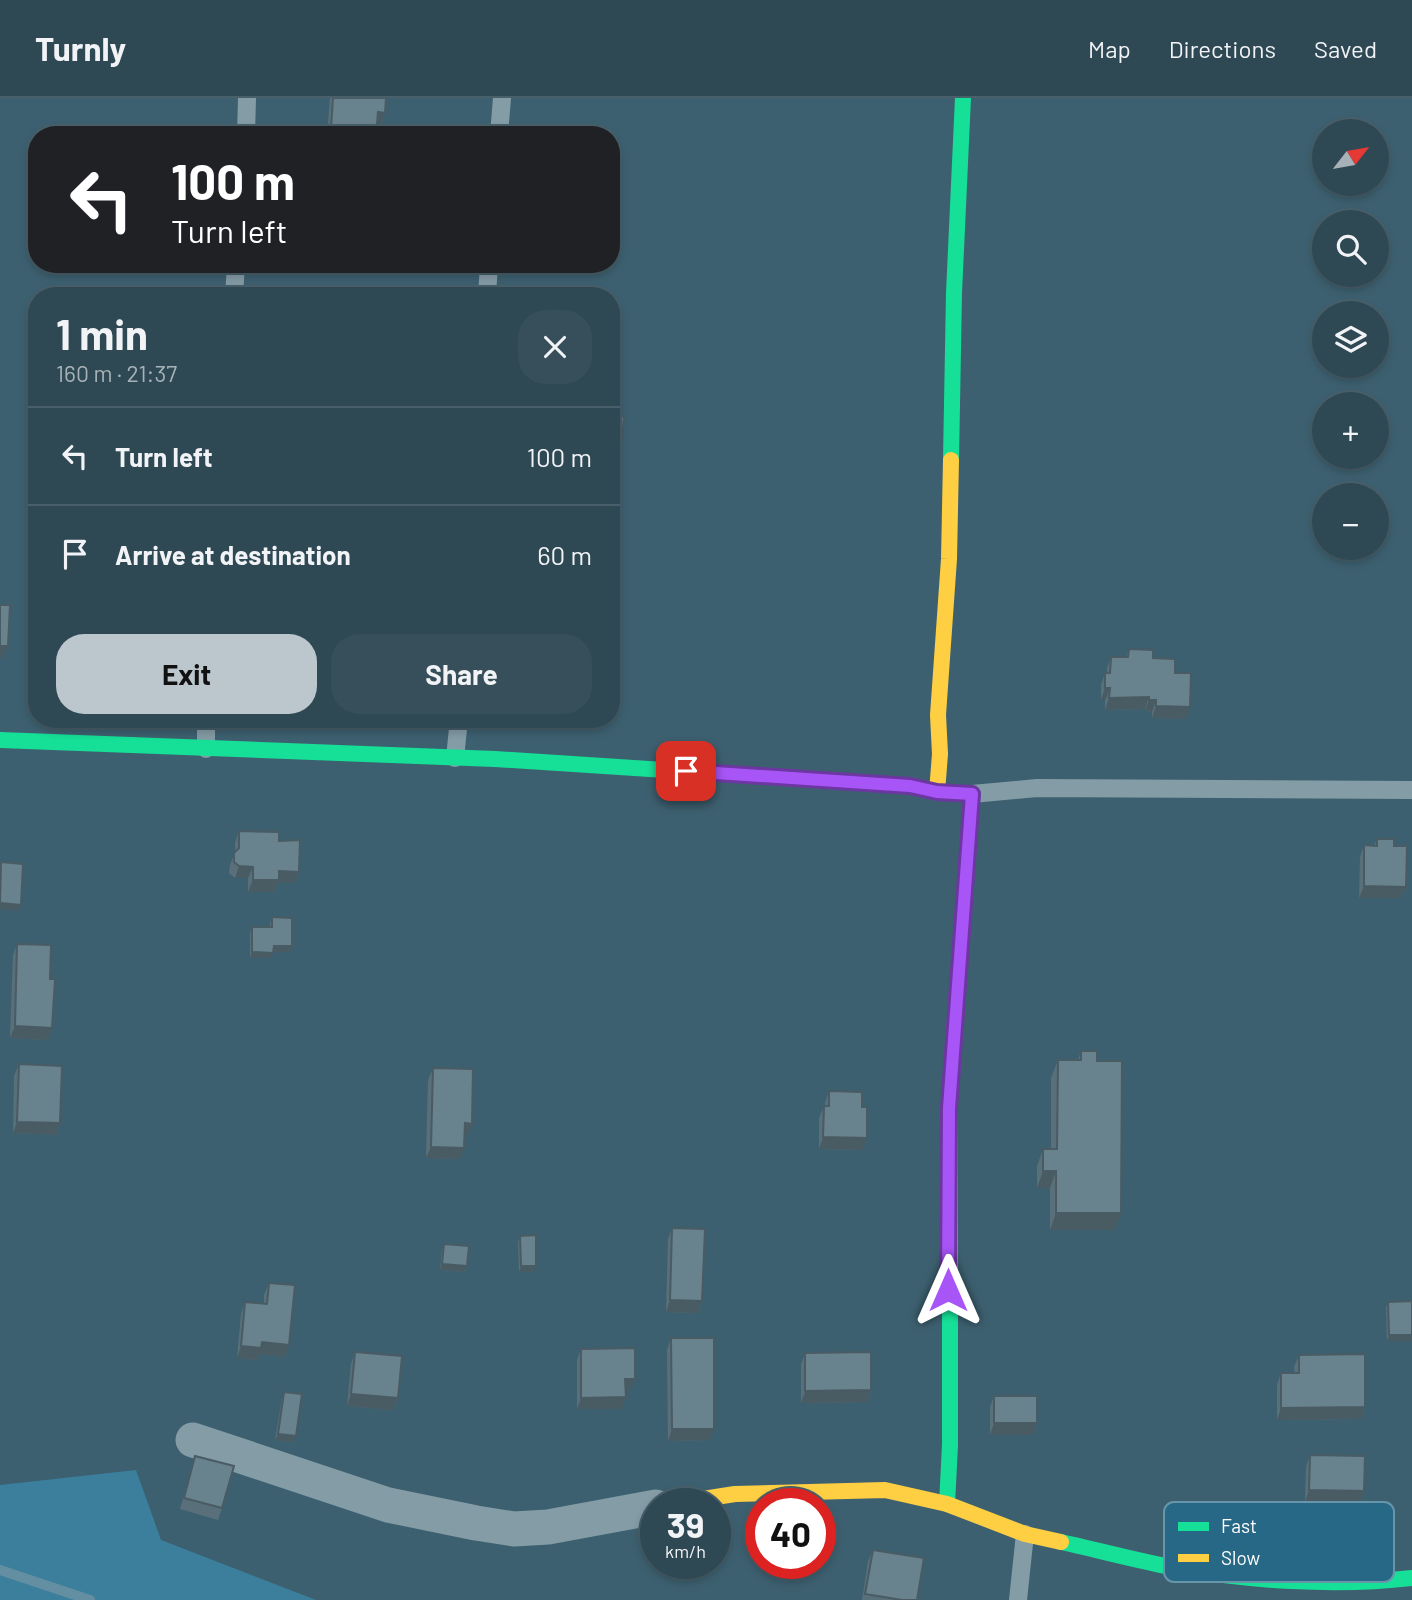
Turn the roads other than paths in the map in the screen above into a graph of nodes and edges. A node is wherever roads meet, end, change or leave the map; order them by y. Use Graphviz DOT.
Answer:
graph roads {
  1 [pos="247,98"];
  2 [pos="502,98"];
  3 [pos="963,98"];
  4 [pos="246,126"];
  5 [pos="500,126"];
  6 [pos="206,728"];
  7 [pos="458,728"];
  8 [pos="0,740"];
  9 [pos="206,749"];
  10 [pos="455,758"];
  11 [pos="1412,790"];
  12 [pos="937,792"];
  13 [pos="972,794"];
  14 [pos="193,1440"];
  15 [pos="731,1495"];
  16 [pos="947,1504"];
  17 [pos="640,1510"];
  18 [pos="1025,1534"];
  19 [pos="1164,1564"];
  20 [pos="1406,1579"];
  21 [pos="1018,1600"];
  22 [pos="1403,1600"];
  1 -- 4 [label="lane"];
  2 -- 5 [label="lane"];
  3 -- 12 [label="street"];
  6 -- 9 [label="lane"];
  7 -- 10 [label="lane"];
  8 -- 9 [label="street"];
  9 -- 10 [label="street"];
  10 -- 12 [label="street"];
  11 -- 13 [label="lane"];
  12 -- 13 [label="street"];
  13 -- 16 [label="street"];
  14 -- 17 [label="street"];
  15 -- 16 [label="street"];
  16 -- 18 [label="street"];
  18 -- 19 [label="street"];
  18 -- 21 [label="lane"];
  20 -- 22 [label="lane"];
}
